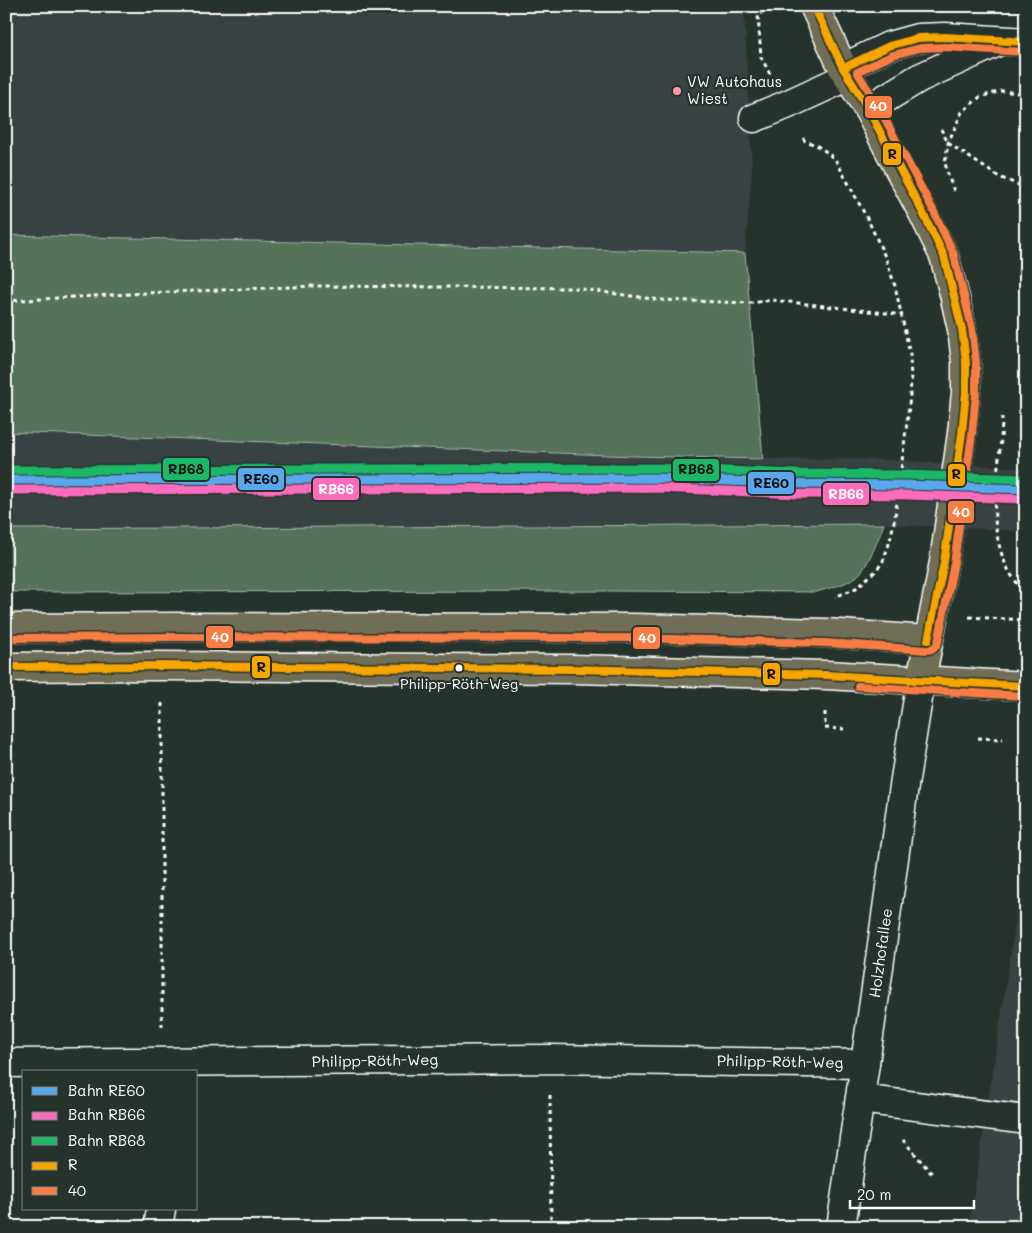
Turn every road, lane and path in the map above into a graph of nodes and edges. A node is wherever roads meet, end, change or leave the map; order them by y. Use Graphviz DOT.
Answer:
graph roads {
  1 [pos="814,6"];
  2 [pos="772,9"];
  3 [pos="758,14"];
  4 [pos="1015,41"];
  5 [pos="845,72"];
  6 [pos="1026,94"];
  7 [pos="868,109"];
  8 [pos="754,118"];
  9 [pos="942,129"];
  10 [pos="805,141"];
  11 [pos="948,143"];
  12 [pos="1026,188"];
  13 [pos="6,301"];
  14 [pos="902,315"];
  15 [pos="1002,432"];
  16 [pos="1026,592"];
  17 [pos="828,599"];
  18 [pos="6,628"];
  19 [pos="928,640"];
  20 [pos="6,667"];
  21 [pos="921,680"];
  22 [pos="1026,686"];
  23 [pos="162,696"];
  24 [pos="825,712"];
  25 [pos="844,729"];
  26 [pos="978,738"];
  27 [pos="1002,739"];
  28 [pos="550,1059"];
  29 [pos="6,1063"];
  30 [pos="865,1064"];
  31 [pos="162,1067"];
  32 [pos="860,1100"];
  33 [pos="1026,1120"];
  34 [pos="161,1210"];
  35 [pos="158,1227"];
  36 [pos="551,1227"];
  37 [pos="841,1227"];
  1 -- 5 [label="main road"];
  2 -- 3 [label="path"];
  4 -- 5 [label="street"];
  4 -- 7 [label="street"];
  5 -- 7 [label="main road"];
  5 -- 8 [label="street"];
  6 -- 11 [label="path"];
  7 -- 19 [label="main road"];
  9 -- 11 [label="path"];
  10 -- 14 [label="path"];
  11 -- 12 [label="path"];
  13 -- 14 [label="path"];
  14 -- 17 [label="path"];
  15 -- 16 [label="path"];
  18 -- 19 [label="main road"];
  19 -- 21 [label="main road"];
  20 -- 21 [label="main road"];
  21 -- 22 [label="main road"];
  21 -- 30 [label="street, Holzhofallee"];
  23 -- 31 [label="path"];
  24 -- 25 [label="path"];
  26 -- 27 [label="path"];
  28 -- 30 [label="street, Philipp-Röth-Weg"];
  28 -- 31 [label="street, Philipp-Röth-Weg"];
  28 -- 36 [label="path"];
  29 -- 31 [label="street, Philipp-Röth-Weg"];
  30 -- 32 [label="street, Holzhofallee"];
  32 -- 33 [label="street"];
  32 -- 37 [label="street, Holzhofallee"];
  34 -- 35 [label="street"];
}
